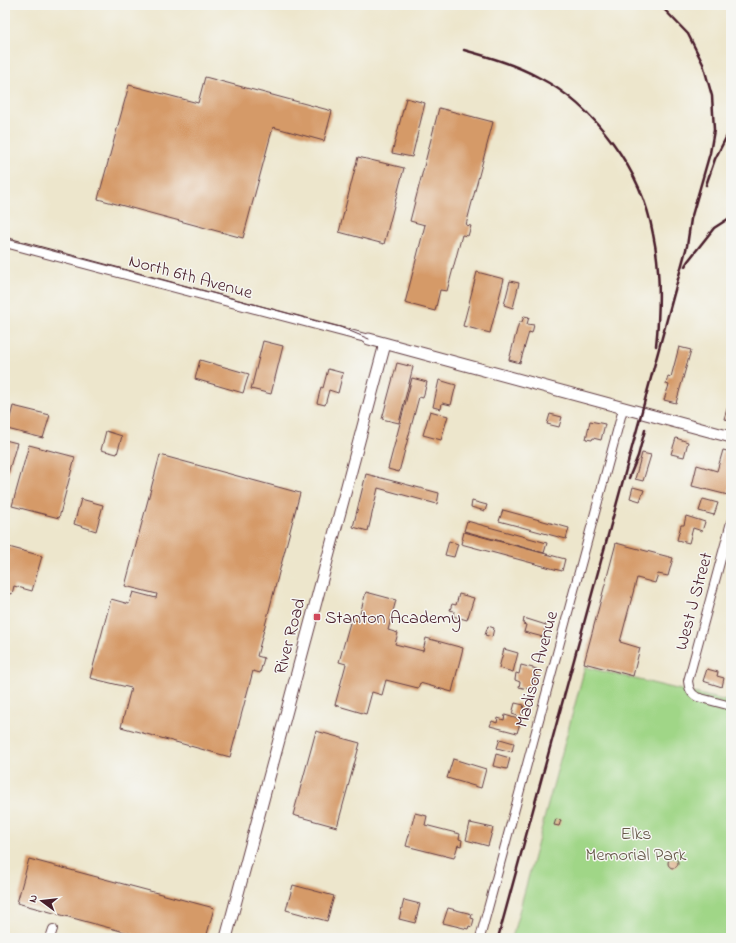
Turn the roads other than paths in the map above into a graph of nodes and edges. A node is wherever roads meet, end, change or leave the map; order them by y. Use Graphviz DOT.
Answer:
graph roads {
  1 [pos="5,243"];
  2 [pos="369,339"];
  3 [pos="385,344"];
  4 [pos="623,408"];
  5 [pos="731,436"];
  6 [pos="731,522"];
  7 [pos="731,706"];
  8 [pos="53,929"];
  9 [pos="50,938"];
  10 [pos="226,938"];
  11 [pos="480,938"];
  1 -- 2 [label="street, North 6th Avenue"];
  2 -- 3 [label="street"];
  3 -- 4 [label="street"];
  3 -- 10 [label="street, River Road"];
  4 -- 5 [label="street"];
  4 -- 11 [label="street, Madison Avenue"];
  6 -- 7 [label="street, West J Street"];
  8 -- 9 [label="street"];
}
